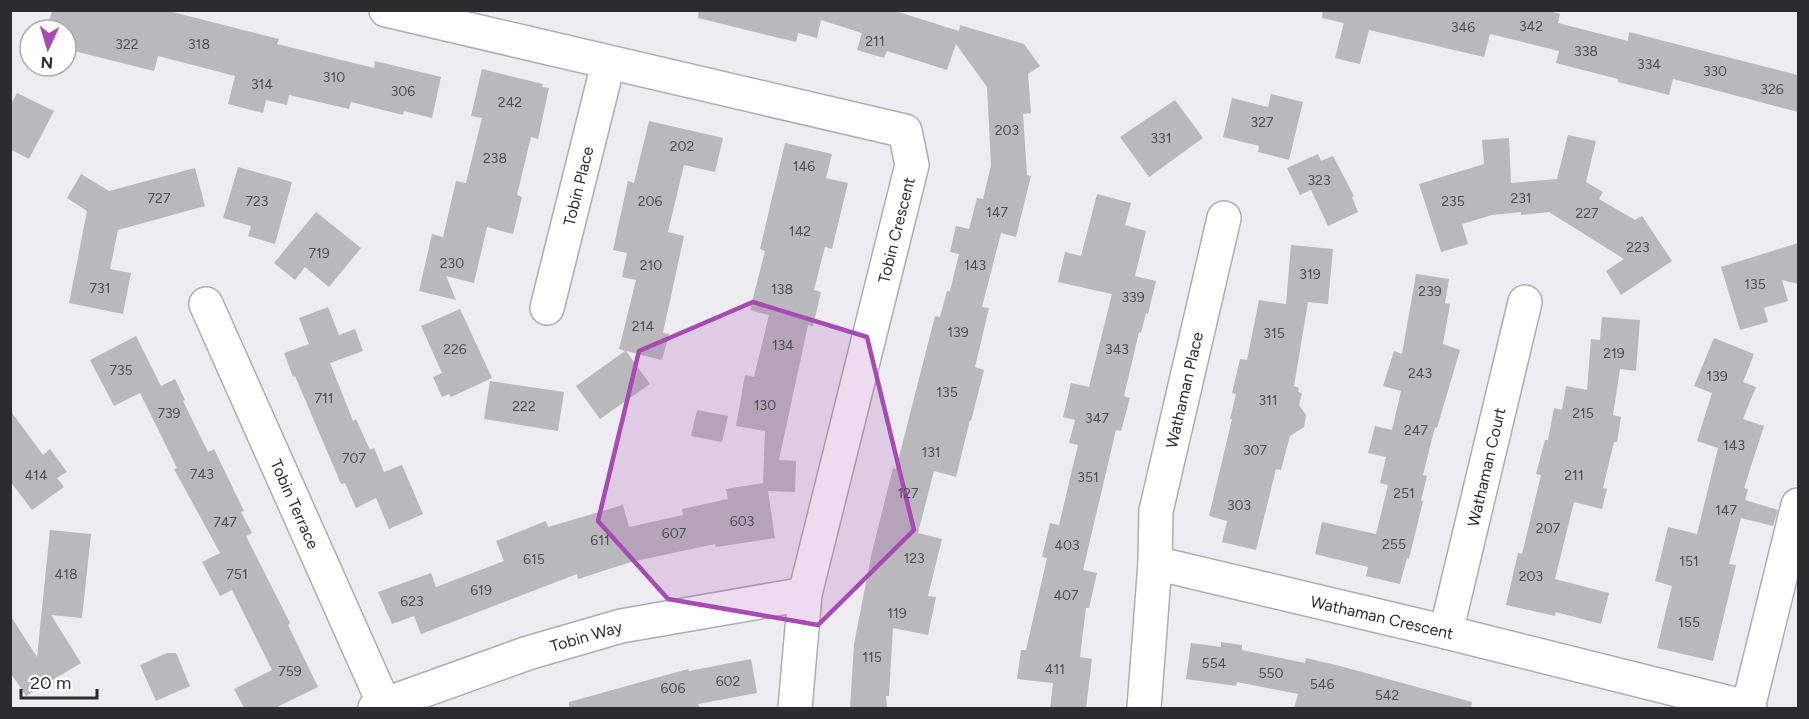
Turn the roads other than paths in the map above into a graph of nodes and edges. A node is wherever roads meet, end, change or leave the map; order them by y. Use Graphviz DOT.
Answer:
graph roads {
  1 [pos="386,10"];
  2 [pos="608,64"];
  3 [pos="1224,218"];
  4 [pos="1525,302"];
  5 [pos="206,304"];
  6 [pos="547,308"];
  7 [pos="1798,505"];
  8 [pos="1155,563"];
  9 [pos="806,594"];
  10 [pos="1446,632"];
  11 [pos="379,706"];
  12 [pos="795,708"];
  13 [pos="1144,708"];
  14 [pos="1749,708"];
  1 -- 2 [label="street, Tobin Crescent"];
  2 -- 6 [label="street, Tobin Place"];
  2 -- 9 [label="street, Tobin Crescent"];
  3 -- 8 [label="street, Wathaman Place"];
  4 -- 10 [label="street, Wathaman Court"];
  5 -- 11 [label="street, Tobin Terrace"];
  7 -- 14 [label="street"];
  8 -- 10 [label="street, Wathaman Crescent"];
  8 -- 13 [label="street"];
  9 -- 11 [label="street, Tobin Way"];
  9 -- 12 [label="street, Tobin Crescent"];
  10 -- 14 [label="street, Wathaman Crescent"];
}
